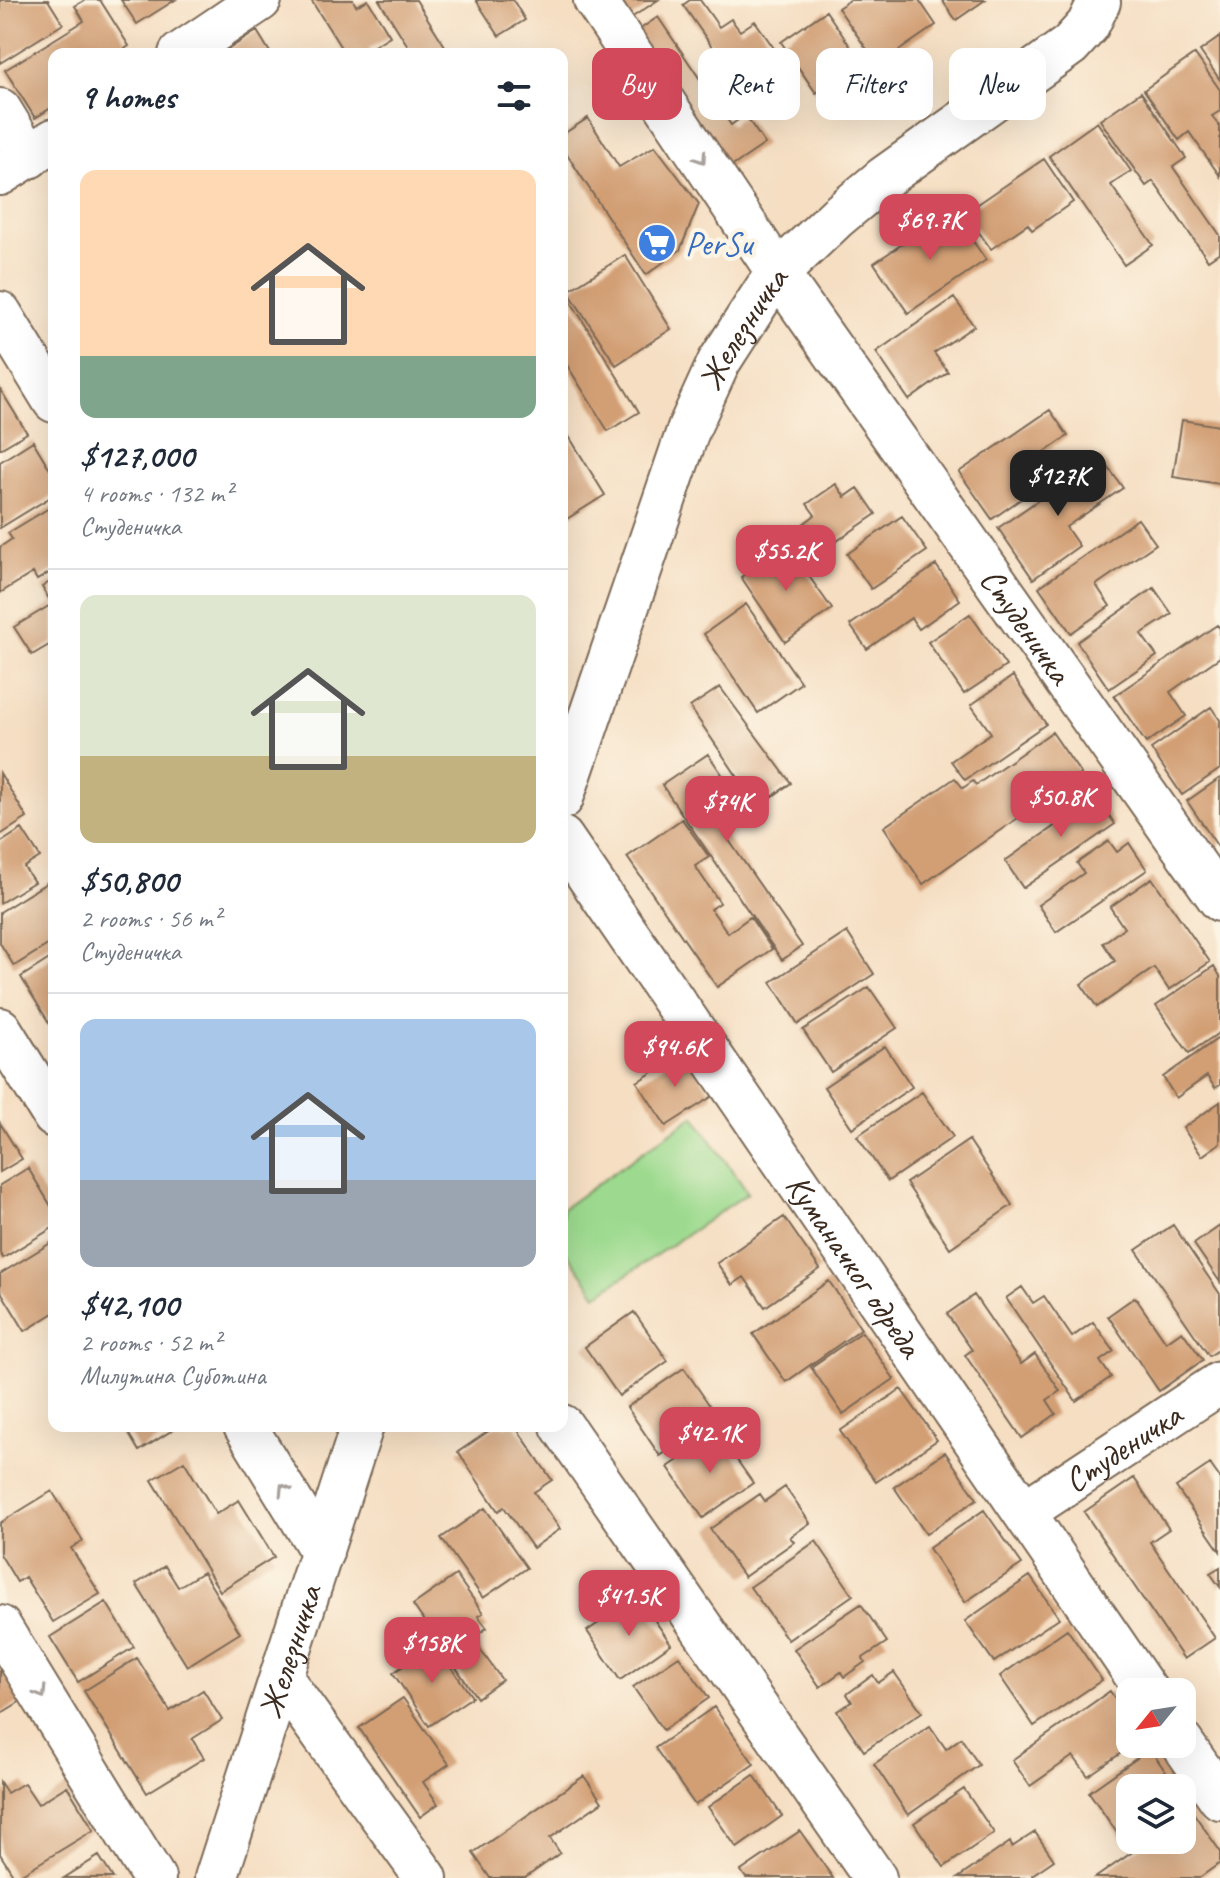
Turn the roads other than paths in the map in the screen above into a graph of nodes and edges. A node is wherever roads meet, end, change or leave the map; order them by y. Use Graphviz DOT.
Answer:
graph roads {
  1 [pos="260,0"];
  2 [pos="595,0"];
  3 [pos="1103,1"];
  4 [pos="189,48"];
  5 [pos="0,110"];
  6 [pos="28,157"];
  7 [pos="778,273"];
  8 [pos="0,313"];
  9 [pos="48,391"];
  10 [pos="568,781"];
  11 [pos="568,847"];
  12 [pos="1220,900"];
  13 [pos="0,1029"];
  14 [pos="48,1106"];
  15 [pos="1220,1383"];
  16 [pos="249,1432"];
  17 [pos="360,1432"];
  18 [pos="566,1432"];
  19 [pos="1024,1512"];
  20 [pos="322,1552"];
  21 [pos="0,1627"];
  22 [pos="1137,1678"];
  23 [pos="282,1679"];
  24 [pos="1192,1758"];
  25 [pos="1220,1798"];
  26 [pos="154,1878"];
  27 [pos="216,1878"];
  28 [pos="426,1878"];
  29 [pos="875,1878"];
  1 -- 4 [label="street"];
  2 -- 7 [label="street, Студеничка, one-way"];
  3 -- 7 [label="street, Железничка"];
  5 -- 6 [label="street"];
  7 -- 10 [label="street, Железничка"];
  7 -- 12 [label="street, Студеничка"];
  8 -- 9 [label="street"];
  11 -- 19 [label="street, Куманачког одреда"];
  13 -- 14 [label="street"];
  15 -- 19 [label="street, Студеничка"];
  20 -- 16 [label="street, one-way"];
  17 -- 20 [label="street, Железничка"];
  18 -- 29 [label="street"];
  19 -- 22 [label="street, Куманачког одреда"];
  20 -- 23 [label="street, Железничка"];
  21 -- 26 [label="street, one-way"];
  23 -- 27 [label="street, Железничка"];
  23 -- 28 [label="street"];
  24 -- 25 [label="street"];
}
